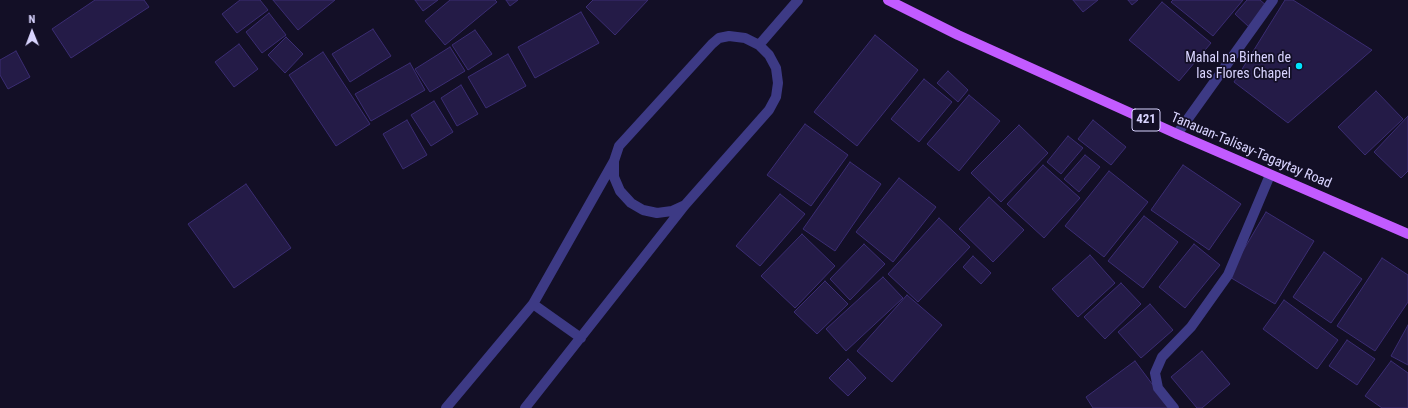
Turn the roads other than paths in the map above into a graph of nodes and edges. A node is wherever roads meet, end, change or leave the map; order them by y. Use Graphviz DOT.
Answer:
graph roads {
  1 [pos="798,0"];
  2 [pos="888,0"];
  3 [pos="1273,0"];
  4 [pos="759,45"];
  5 [pos="1177,134"];
  6 [pos="614,161"];
  7 [pos="1270,175"];
  8 [pos="686,205"];
  9 [pos="1408,234"];
  10 [pos="533,304"];
  11 [pos="581,338"];
  12 [pos="452,407"];
  13 [pos="525,408"];
  14 [pos="1174,408"];
  1 -- 4 [label="street"];
  2 -- 5 [label="main road, Tanauan-Talisay-Tagaytay Road / 421"];
  3 -- 5 [label="street"];
  4 -- 6 [label="street"];
  4 -- 8 [label="street"];
  5 -- 7 [label="main road, Tanauan-Talisay-Tagaytay Road / 421"];
  6 -- 8 [label="street"];
  6 -- 10 [label="street"];
  7 -- 9 [label="main road, Tanauan-Talisay-Tagaytay Road / 421"];
  7 -- 14 [label="street"];
  8 -- 11 [label="street"];
  10 -- 11 [label="street"];
  10 -- 12 [label="street"];
  11 -- 13 [label="street"];
}
